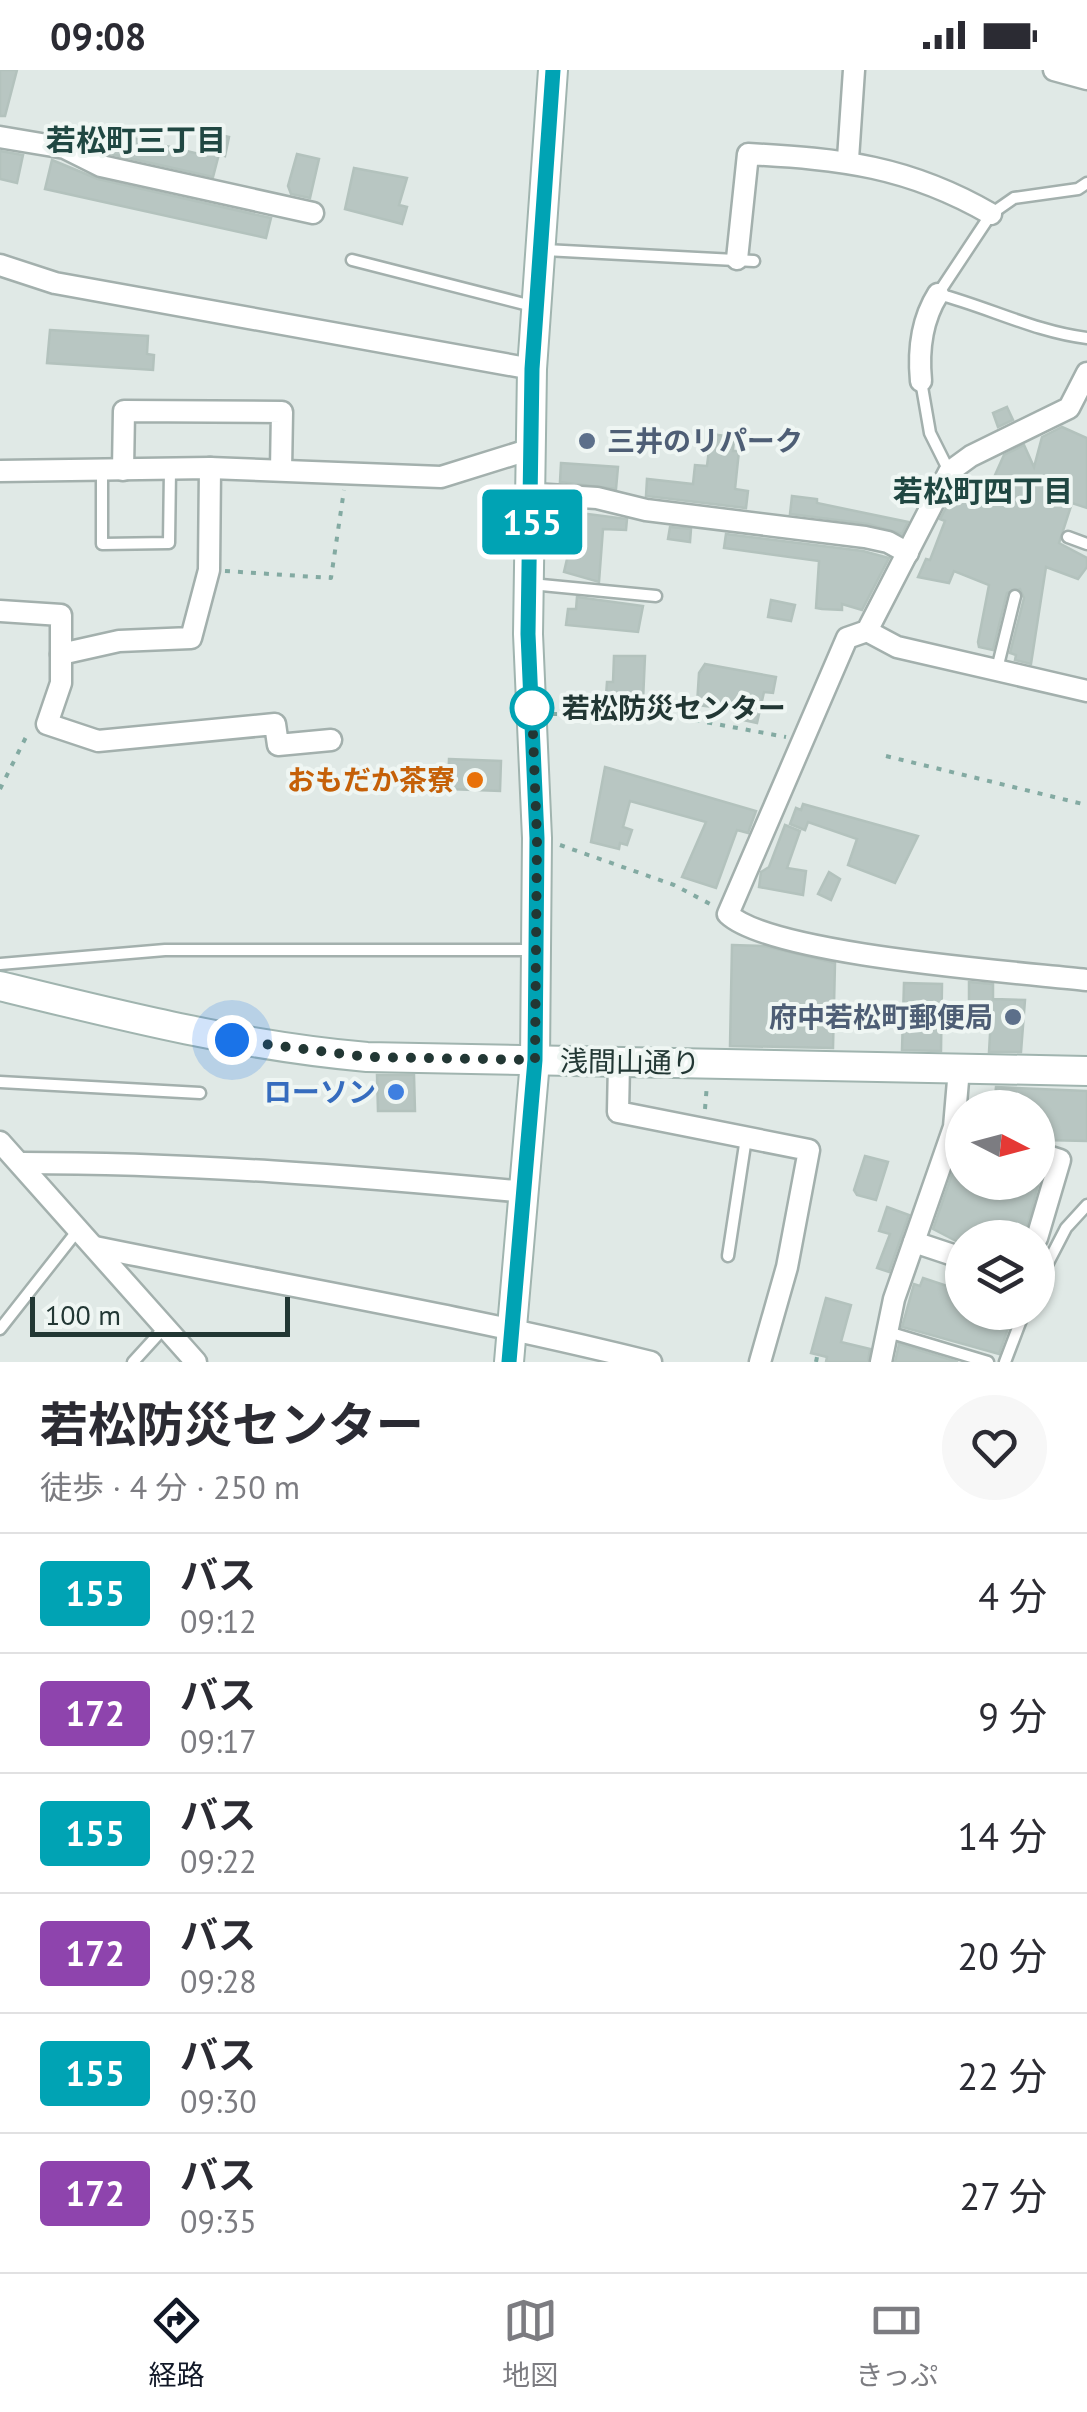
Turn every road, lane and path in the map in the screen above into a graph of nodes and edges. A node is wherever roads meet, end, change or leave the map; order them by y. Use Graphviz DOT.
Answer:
graph roads {
  1 [pos="553,70"];
  2 [pos="854,70"];
  3 [pos="1060,71"];
  4 [pos="1087,78"];
  5 [pos="0,137"];
  6 [pos="848,159"];
  7 [pos="1087,183"];
  8 [pos="313,213"];
  9 [pos="991,214"];
  10 [pos="544,250"];
  11 [pos="352,260"];
  12 [pos="745,260"];
  13 [pos="0,265"];
  14 [pos="938,294"];
  15 [pos="538,308"];
  16 [pos="1087,338"];
  17 [pos="532,369"];
  18 [pos="1087,373"];
  19 [pos="920,381"];
  20 [pos="531,449"];
  21 [pos="210,468"];
  22 [pos="112,469"];
  23 [pos="170,470"];
  24 [pos="281,470"];
  25 [pos="0,471"];
  26 [pos="950,472"];
  27 [pos="346,476"];
  28 [pos="533,494"];
  29 [pos="1068,537"];
  30 [pos="1087,544"];
  31 [pos="908,553"];
  32 [pos="209,570"];
  33 [pos="530,584"];
  34 [pos="656,596"];
  35 [pos="1015,596"];
  36 [pos="0,611"];
  37 [pos="867,632"];
  38 [pos="61,654"];
  39 [pos="998,669"];
  40 [pos="1087,691"];
  41 [pos="533,714"];
  42 [pos="331,740"];
  43 [pos="802,742"];
  44 [pos="886,756"];
  45 [pos="1087,805"];
  46 [pos="537,838"];
  47 [pos="728,914"];
  48 [pos="538,950"];
  49 [pos="0,964"];
  50 [pos="1087,980"];
  51 [pos="0,986"];
  52 [pos="535,1060"];
  53 [pos="619,1063"];
  54 [pos="708,1064"];
  55 [pos="958,1069"];
  56 [pos="1087,1070"];
  57 [pos="0,1082"];
  58 [pos="958,1090"];
  59 [pos="200,1093"];
  60 [pos="704,1128"];
  61 [pos="746,1137"];
  62 [pos="0,1142"];
  63 [pos="945,1162"];
  64 [pos="22,1163"];
  65 [pos="524,1192"];
  66 [pos="1087,1206"];
  67 [pos="78,1230"];
  68 [pos="914,1242"];
  69 [pos="95,1248"];
  70 [pos="1055,1249"];
  71 [pos="945,1252"];
  72 [pos="728,1256"];
  73 [pos="2,1323"];
  74 [pos="165,1327"];
  75 [pos="511,1327"];
  76 [pos="1017,1330"];
  77 [pos="887,1332"];
  78 [pos="134,1362"];
  79 [pos="196,1362"];
  80 [pos="509,1362"];
  81 [pos="651,1362"];
  82 [pos="760,1362"];
  83 [pos="881,1362"];
  84 [pos="988,1362"];
  85 [pos="1005,1362"];
  1 -- 10 [label="main road"];
  2 -- 6 [label="street"];
  3 -- 4 [label="street"];
  5 -- 8 [label="street"];
  6 -- 9 [label="street"];
  6 -- 12 [label="street"];
  7 -- 9 [label="lane"];
  9 -- 14 [label="lane"];
  10 -- 12 [label="lane"];
  10 -- 15 [label="main road"];
  11 -- 15 [label="lane"];
  13 -- 17 [label="street"];
  14 -- 16 [label="lane"];
  14 -- 19 [label="street"];
  15 -- 17 [label="main road"];
  17 -- 20 [label="main road"];
  18 -- 26 [label="street"];
  19 -- 26 [label="lane"];
  20 -- 27 [label="street"];
  20 -- 28 [label="main road"];
  21 -- 23 [label="street"];
  21 -- 24 [label="street"];
  21 -- 32 [label="street"];
  22 -- 23 [label="street"];
  22 -- 23 [label="lane"];
  22 -- 24 [label="street"];
  22 -- 25 [label="street"];
  24 -- 27 [label="street"];
  26 -- 31 [label="street"];
  27 -- 32 [label="path"];
  28 -- 31 [label="street"];
  28 -- 33 [label="main road"];
  29 -- 30 [label="lane"];
  31 -- 37 [label="street"];
  32 -- 38 [label="street"];
  33 -- 34 [label="lane"];
  33 -- 41 [label="main road"];
  35 -- 39 [label="lane"];
  36 -- 38 [label="street"];
  37 -- 39 [label="street"];
  37 -- 43 [label="street"];
  38 -- 42 [label="street"];
  39 -- 40 [label="street"];
  41 -- 43 [label="path"];
  41 -- 46 [label="main road"];
  43 -- 47 [label="street"];
  44 -- 45 [label="path"];
  46 -- 47 [label="path"];
  46 -- 48 [label="main road"];
  47 -- 50 [label="street"];
  48 -- 49 [label="lane"];
  48 -- 52 [label="main road"];
  51 -- 52 [label="main road, 浅間山通り"];
  52 -- 53 [label="main road, 浅間山通り"];
  52 -- 65 [label="main road"];
  53 -- 54 [label="main road, 浅間山通り"];
  53 -- 60 [label="street"];
  54 -- 55 [label="main road, 浅間山通り"];
  54 -- 60 [label="path"];
  55 -- 56 [label="main road, 浅間山通り"];
  55 -- 58 [label="street"];
  57 -- 59 [label="lane"];
  60 -- 61 [label="street"];
  61 -- 72 [label="lane"];
  61 -- 82 [label="street"];
  62 -- 64 [label="street"];
  63 -- 68 [label="street"];
  64 -- 65 [label="street"];
  64 -- 67 [label="street"];
  65 -- 75 [label="main road"];
  66 -- 70 [label="lane"];
  67 -- 69 [label="street"];
  67 -- 73 [label="lane"];
  68 -- 71 [label="street"];
  68 -- 77 [label="street"];
  69 -- 74 [label="street"];
  69 -- 75 [label="street"];
  74 -- 78 [label="lane"];
  74 -- 79 [label="street"];
  75 -- 80 [label="main road"];
  75 -- 81 [label="street"];
  76 -- 85 [label="lane"];
  77 -- 83 [label="street"];
  77 -- 84 [label="lane"];
}
